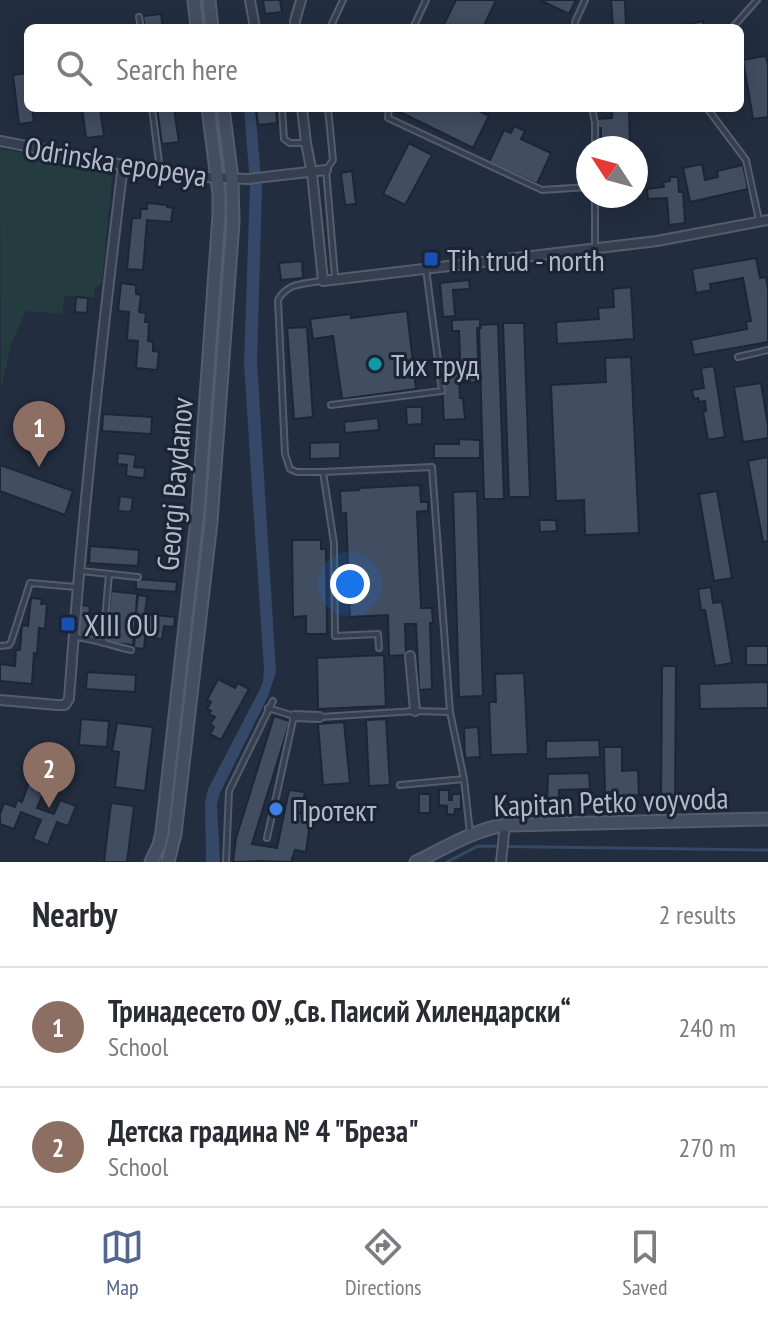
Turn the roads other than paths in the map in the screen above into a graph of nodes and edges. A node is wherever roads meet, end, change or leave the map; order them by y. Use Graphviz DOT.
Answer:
graph roads {
  1 [pos="194,0"];
  2 [pos="209,0"];
  3 [pos="250,0"];
  4 [pos="301,0"];
  5 [pos="343,0"];
  6 [pos="426,0"];
  7 [pos="585,0"];
  8 [pos="757,0"];
  9 [pos="139,17"];
  10 [pos="140,24"];
  11 [pos="197,24"];
  12 [pos="212,24"];
  13 [pos="254,24"];
  14 [pos="295,24"];
  15 [pos="332,24"];
  16 [pos="415,24"];
  17 [pos="575,24"];
  18 [pos="736,24"];
  19 [pos="153,112"];
  20 [pos="209,112"];
  21 [pos="224,112"];
  22 [pos="282,112"];
  23 [pos="302,112"];
  24 [pos="328,112"];
  25 [pos="389,112"];
  26 [pos="593,112"];
  27 [pos="710,112"];
  28 [pos="595,136"];
  29 [pos="0,141"];
  30 [pos="306,143"];
  31 [pos="123,165"];
  32 [pos="160,170"];
  33 [pos="326,170"];
  34 [pos="312,173"];
  35 [pos="217,178"];
  36 [pos="232,179"];
  37 [pos="576,188"];
  38 [pos="595,208"];
  39 [pos="764,221"];
  40 [pos="595,249"];
  41 [pos="426,269"];
  42 [pos="336,280"];
  43 [pos="323,281"];
  44 [pos="768,350"];
  45 [pos="738,357"];
  46 [pos="331,405"];
  47 [pos="323,472"];
  48 [pos="78,571"];
  49 [pos="109,574"];
  50 [pos="138,577"];
  51 [pos="77,587"];
  52 [pos="73,636"];
  53 [pos="103,643"];
  54 [pos="0,646"];
  55 [pos="379,648"];
  56 [pos="131,650"];
  57 [pos="410,656"];
  58 [pos="0,701"];
  59 [pos="273,701"];
  60 [pos="268,708"];
  61 [pos="415,711"];
  62 [pos="450,712"];
  63 [pos="294,716"];
  64 [pos="319,717"];
  65 [pos="464,779"];
  66 [pos="400,785"];
  67 [pos="768,819"];
  68 [pos="505,825"];
  69 [pos="470,835"];
  70 [pos="267,838"];
  71 [pos="175,839"];
  72 [pos="502,858"];
  73 [pos="151,862"];
  74 [pos="168,862"];
  75 [pos="177,862"];
  76 [pos="226,862"];
  77 [pos="416,862"];
  1 -- 11 [label="main road"];
  2 -- 12 [label="main road"];
  3 -- 13 [label="street"];
  4 -- 14 [label="street"];
  5 -- 15 [label="lane"];
  6 -- 16 [label="lane"];
  7 -- 17 [label="lane"];
  8 -- 18 [label="lane"];
  9 -- 10 [label="lane"];
  19 -- 32 [label="lane"];
  20 -- 35 [label="main road, Georgi Baydanov"];
  21 -- 36 [label="main road, Georgi Baydanov"];
  22 -- 30 [label="lane"];
  23 -- 30 [label="street"];
  24 -- 33 [label="lane"];
  25 -- 37 [label="lane"];
  26 -- 28 [label="lane"];
  27 -- 39 [label="lane"];
  29 -- 31 [label="street, Odrinska epopeya"];
  30 -- 34 [label="street"];
  31 -- 32 [label="street, Odrinska epopeya"];
  31 -- 48 [label="street"];
  32 -- 35 [label="street, Odrinska epopeya"];
  33 -- 34 [label="street, Odrinska epopeya"];
  33 -- 42 [label="lane"];
  34 -- 36 [label="street, Odrinska epopeya"];
  34 -- 43 [label="street"];
  35 -- 36 [label="street, Odrinska epopeya"];
  35 -- 73 [label="main road, Georgi Baydanov"];
  36 -- 71 [label="main road, Georgi Baydanov"];
  38 -- 40 [label="lane"];
  39 -- 40 [label="street"];
  40 -- 41 [label="street"];
  41 -- 42 [label="street"];
  41 -- 46 [label="lane"];
  42 -- 43 [label="street"];
  43 -- 47 [label="lane"];
  44 -- 45 [label="lane"];
  47 -- 55 [label="lane"];
  47 -- 62 [label="lane"];
  48 -- 49 [label="lane"];
  48 -- 51 [label="street"];
  49 -- 50 [label="lane"];
  49 -- 53 [label="lane"];
  51 -- 52 [label="street"];
  51 -- 54 [label="lane"];
  52 -- 53 [label="lane"];
  52 -- 58 [label="street"];
  53 -- 56 [label="lane"];
  57 -- 61 [label="street"];
  59 -- 60 [label="lane"];
  60 -- 63 [label="lane"];
  60 -- 76 [label="lane"];
  61 -- 62 [label="lane"];
  61 -- 64 [label="lane"];
  62 -- 65 [label="lane"];
  63 -- 64 [label="street"];
  63 -- 70 [label="lane"];
  65 -- 66 [label="lane"];
  65 -- 69 [label="lane"];
  67 -- 68 [label="main road, Kapitan Petko voyvoda"];
  68 -- 69 [label="main road, Kapitan Petko voyvoda"];
  68 -- 72 [label="street"];
  69 -- 77 [label="main road, Kapitan Petko voyvoda"];
  71 -- 74 [label="main road, Georgi Baydanov"];
  71 -- 75 [label="main road"];
}
